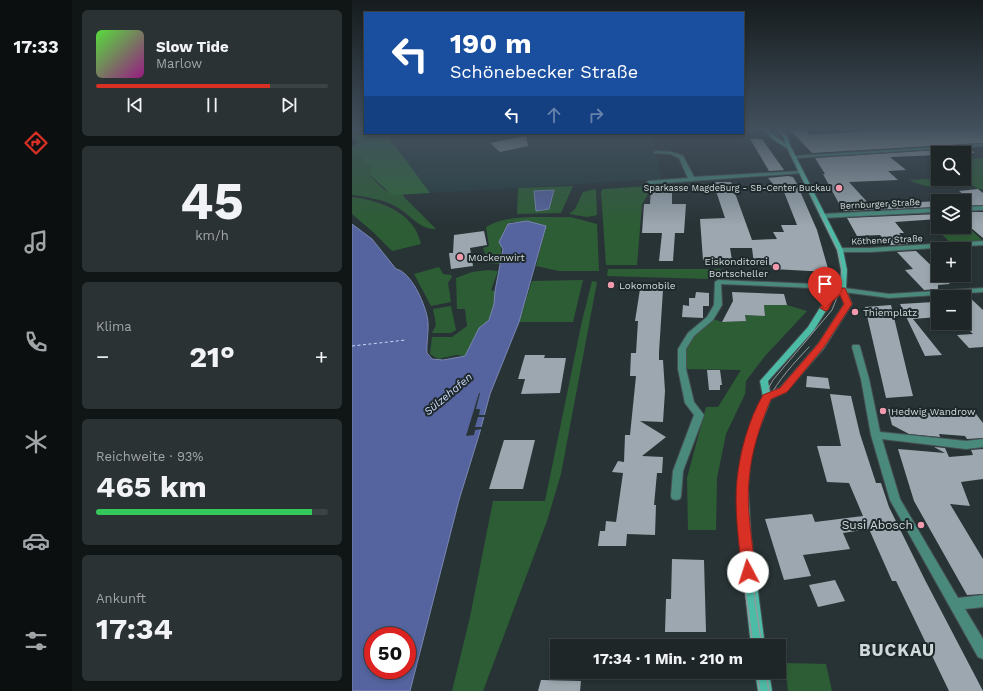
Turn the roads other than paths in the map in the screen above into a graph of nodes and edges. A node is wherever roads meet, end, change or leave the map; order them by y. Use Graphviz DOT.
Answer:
graph roads {
  1 [pos="683,161"];
  2 [pos="797,161"];
  3 [pos="802,172"];
  4 [pos="690,179"];
  5 [pos="650,182"];
  6 [pos="983,208"];
  7 [pos="971,209"];
  8 [pos="931,210"];
  9 [pos="823,216"];
  10 [pos="983,243"];
  11 [pos="840,250"];
  12 [pos="842,289"];
  13 [pos="983,290"];
  14 [pos="856,347"];
  15 [pos="767,397"];
  16 [pos="876,435"];
  17 [pos="983,443"];
  18 [pos="676,496"];
  19 [pos="983,601"];
  20 [pos="955,604"];
  21 [pos="757,639"];
  22 [pos="983,652"];
  23 [pos="763,679"];
  24 [pos="764,691"];
  1 -- 4 [label="street"];
  2 -- 3 [label="main road"];
  3 -- 4 [label="street"];
  3 -- 9 [label="main road"];
  4 -- 5 [label="street"];
  6 -- 7 [label="street"];
  8 -- 9 [label="street, Bernburger Straße"];
  9 -- 11 [label="main road"];
  10 -- 11 [label="street, Köthener Straße"];
  11 -- 12 [label="main road"];
  12 -- 13 [label="street"];
  12 -- 15 [label="main road"];
  12 -- 15 [label="main road"];
  12 -- 18 [label="street"];
  14 -- 16 [label="street"];
  15 -- 21 [label="main road"];
  16 -- 17 [label="street"];
  16 -- 20 [label="street"];
  19 -- 20 [label="street"];
  20 -- 22 [label="street"];
  23 -- 24 [label="main road"];
}
